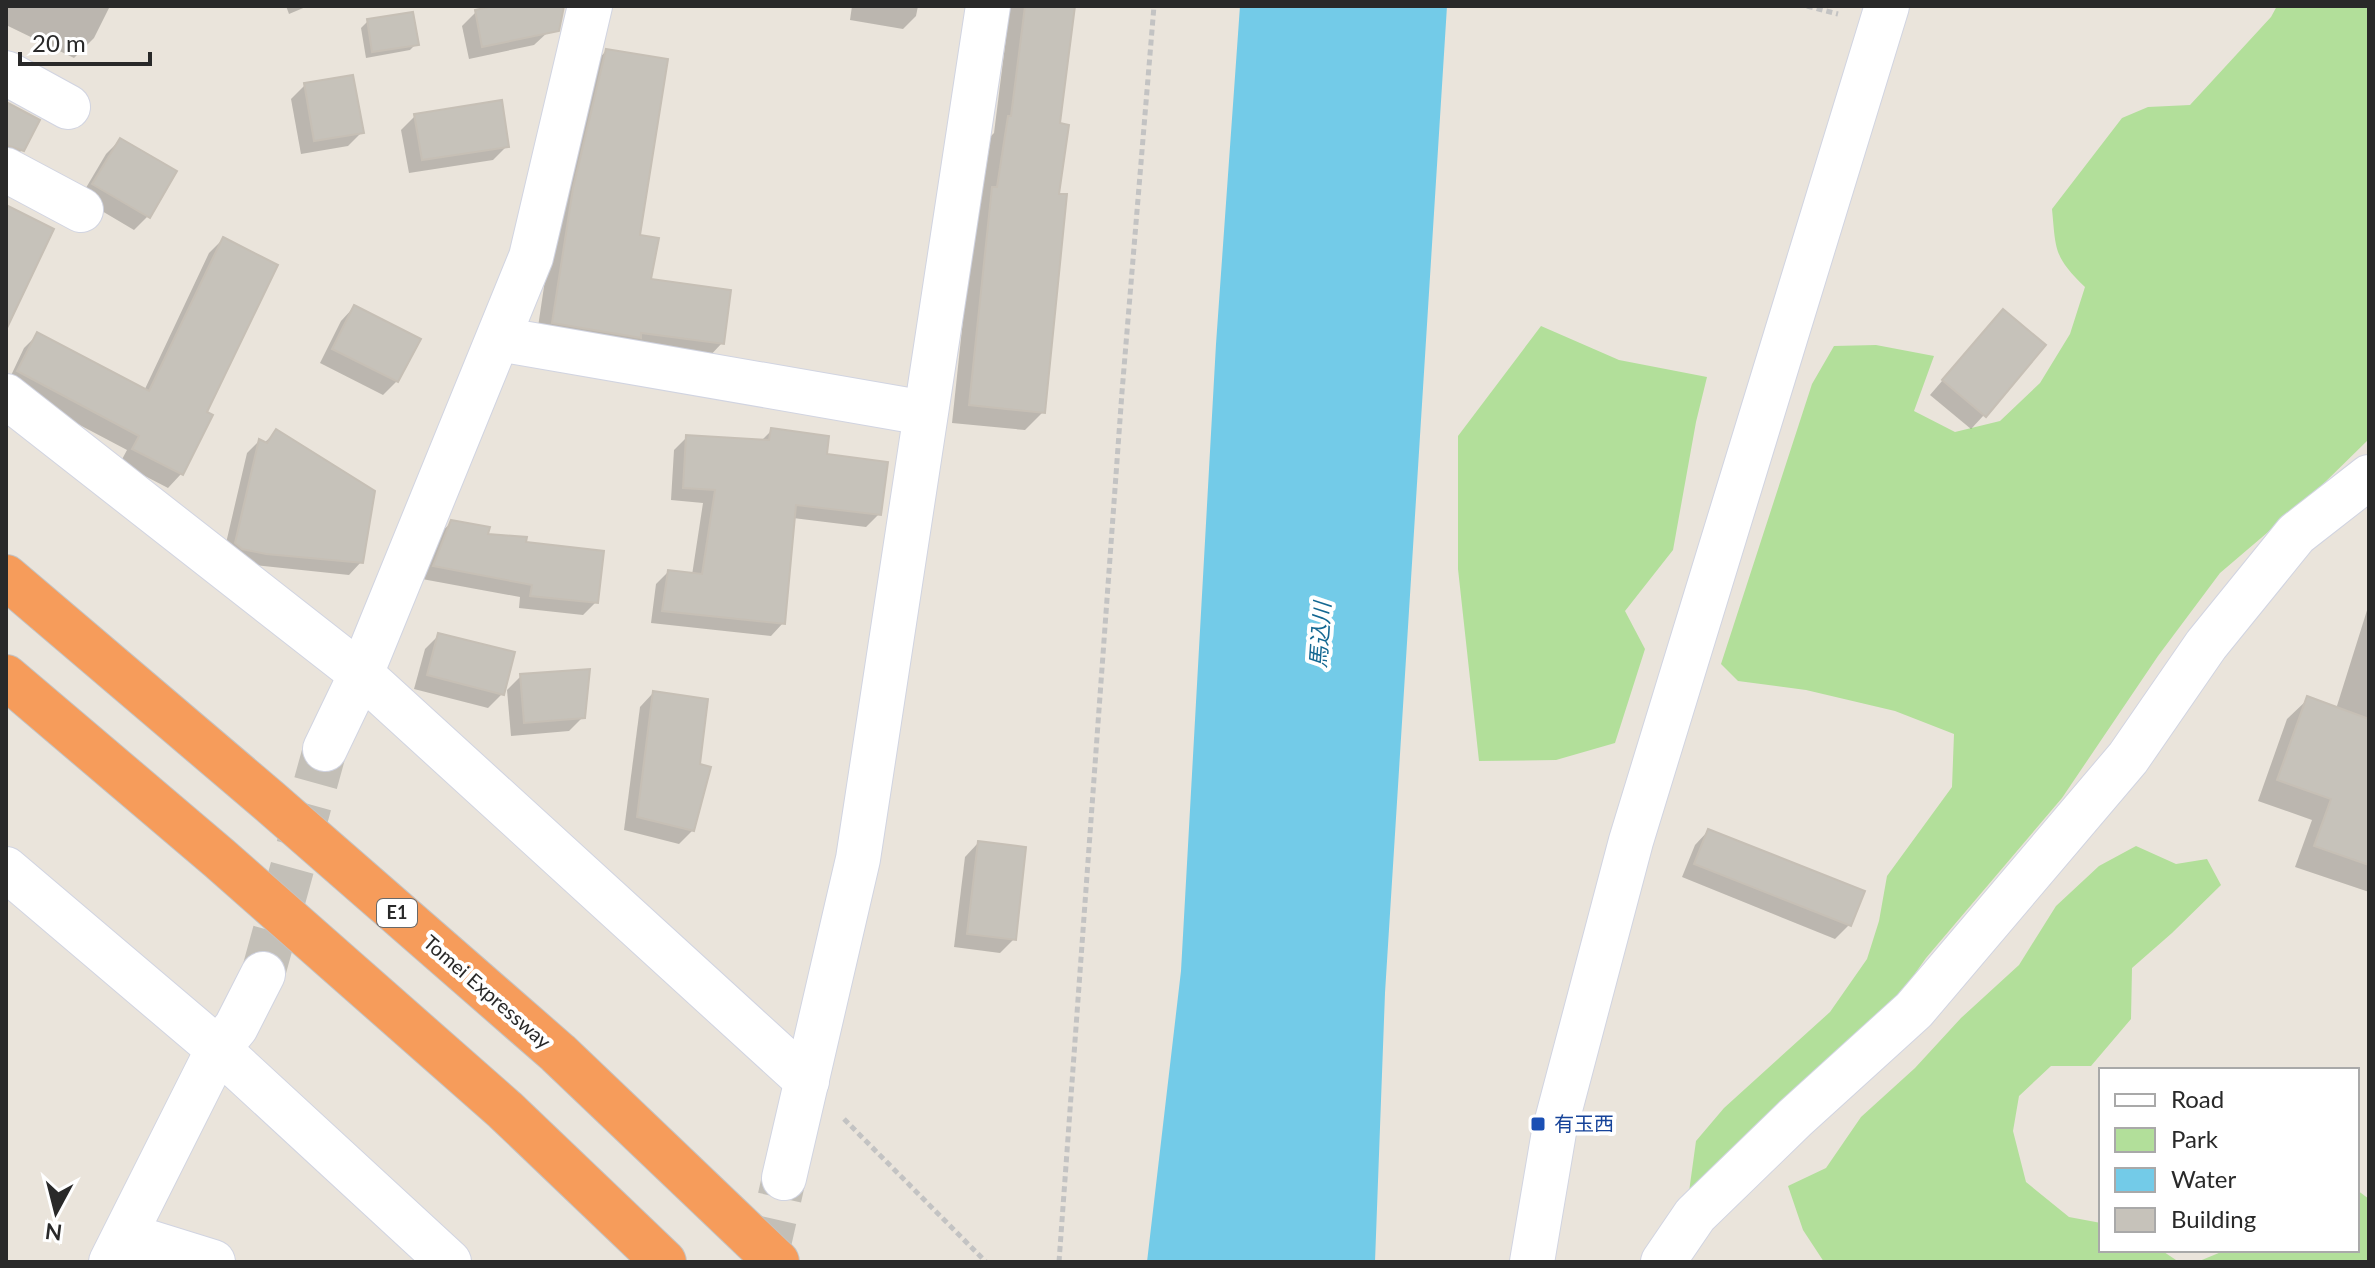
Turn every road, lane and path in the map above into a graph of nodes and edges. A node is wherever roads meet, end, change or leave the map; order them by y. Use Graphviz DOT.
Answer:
graph roads {
  1 [pos="590,6"];
  2 [pos="988,6"];
  3 [pos="1154,6"];
  4 [pos="1887,6"];
  5 [pos="6,73"];
  6 [pos="68,107"];
  7 [pos="6,170"];
  8 [pos="81,210"];
  9 [pos="499,339"];
  10 [pos="6,396"];
  11 [pos="925,413"];
  12 [pos="2369,477"];
  13 [pos="6,577"];
  14 [pos="361,674"];
  15 [pos="6,677"];
  16 [pos="325,749"];
  17 [pos="6,869"];
  18 [pos="263,974"];
  19 [pos="218,1049"];
  20 [pos="807,1081"];
  21 [pos="784,1178"];
  22 [pos="119,1248"];
  23 [pos="213,1262"];
  24 [pos="449,1262"];
  25 [pos="664,1262"];
  26 [pos="777,1262"];
  27 [pos="986,1262"];
  28 [pos="1059,1262"];
  29 [pos="1532,1262"];
  30 [pos="1663,1262"];
  1 -- 9 [label="street"];
  2 -- 11 [label="street"];
  3 -- 28 [label="path"];
  4 -- 29 [label="street"];
  5 -- 6 [label="street"];
  7 -- 8 [label="street"];
  9 -- 11 [label="street"];
  9 -- 14 [label="street"];
  10 -- 14 [label="street"];
  11 -- 20 [label="street"];
  12 -- 30 [label="street"];
  13 -- 26 [label="highway, Tomei Expressway / E1"];
  14 -- 16 [label="street"];
  14 -- 20 [label="street"];
  15 -- 25 [label="highway"];
  17 -- 19 [label="street"];
  18 -- 19 [label="street"];
  19 -- 22 [label="street"];
  19 -- 24 [label="street"];
  20 -- 21 [label="street"];
  20 -- 27 [label="path"];
  22 -- 23 [label="street"];
}
